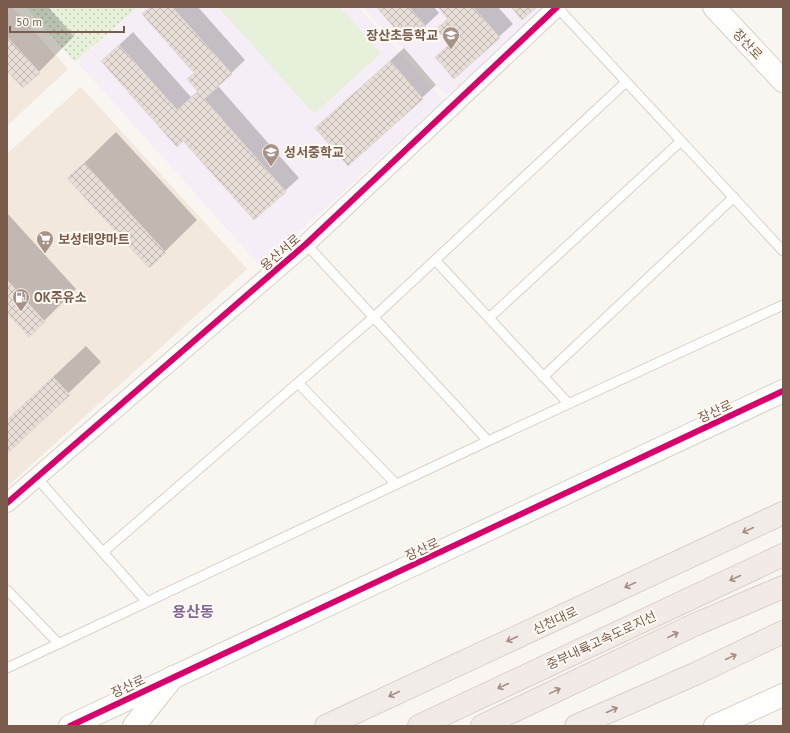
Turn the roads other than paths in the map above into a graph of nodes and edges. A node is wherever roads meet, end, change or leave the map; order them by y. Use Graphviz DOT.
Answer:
graph roads {
  1 [pos="557,7"];
  2 [pos="714,7"];
  3 [pos="783,81"];
  4 [pos="626,82"];
  5 [pos="681,141"];
  6 [pos="734,197"];
  7 [pos="306,244"];
  8 [pos="783,251"];
  9 [pos="435,260"];
  10 [pos="783,305"];
  11 [pos="374,317"];
  12 [pos="489,318"];
  13 [pos="544,376"];
  14 [pos="298,383"];
  15 [pos="783,391"];
  16 [pos="568,404"];
  17 [pos="488,441"];
  18 [pos="36,477"];
  19 [pos="396,484"];
  20 [pos="7,503"];
  21 [pos="783,513"];
  22 [pos="103,552"];
  23 [pos="783,555"];
  24 [pos="783,587"];
  25 [pos="7,590"];
  26 [pos="147,602"];
  27 [pos="783,632"];
  28 [pos="59,644"];
  29 [pos="7,668"];
  30 [pos="173,677"];
  31 [pos="783,695"];
  32 [pos="70,726"];
  33 [pos="134,726"];
  34 [pos="326,726"];
  35 [pos="419,726"];
  36 [pos="482,726"];
  37 [pos="576,726"];
  38 [pos="715,726"];
  1 -- 4 [label="lane"];
  1 -- 7 [label="street, 용산서로"];
  2 -- 3 [label="street, 장산로"];
  4 -- 5 [label="lane"];
  4 -- 9 [label="lane"];
  5 -- 6 [label="lane"];
  5 -- 12 [label="lane"];
  6 -- 8 [label="lane"];
  6 -- 13 [label="lane"];
  7 -- 11 [label="lane"];
  7 -- 18 [label="street, 용산서로"];
  9 -- 11 [label="lane"];
  9 -- 12 [label="lane"];
  10 -- 16 [label="lane"];
  11 -- 14 [label="lane"];
  11 -- 17 [label="lane"];
  12 -- 13 [label="lane"];
  13 -- 16 [label="lane"];
  14 -- 19 [label="lane"];
  14 -- 22 [label="lane"];
  15 -- 30 [label="street, 장산로"];
  16 -- 17 [label="lane"];
  17 -- 19 [label="lane"];
  18 -- 20 [label="street, 용산서로"];
  18 -- 22 [label="lane"];
  19 -- 26 [label="lane"];
  21 -- 34 [label="highway, 신천대로, one-way"];
  22 -- 26 [label="lane"];
  23 -- 35 [label="highway, 중부내륙고속도로지선, one-way"];
  36 -- 24 [label="highway, 중부내륙고속도로지선, one-way"];
  25 -- 28 [label="lane"];
  26 -- 28 [label="lane"];
  37 -- 27 [label="highway, one-way"];
  28 -- 29 [label="lane"];
  30 -- 32 [label="street, 장산로"];
  30 -- 33 [label="street"];
  31 -- 38 [label="street"];
}
